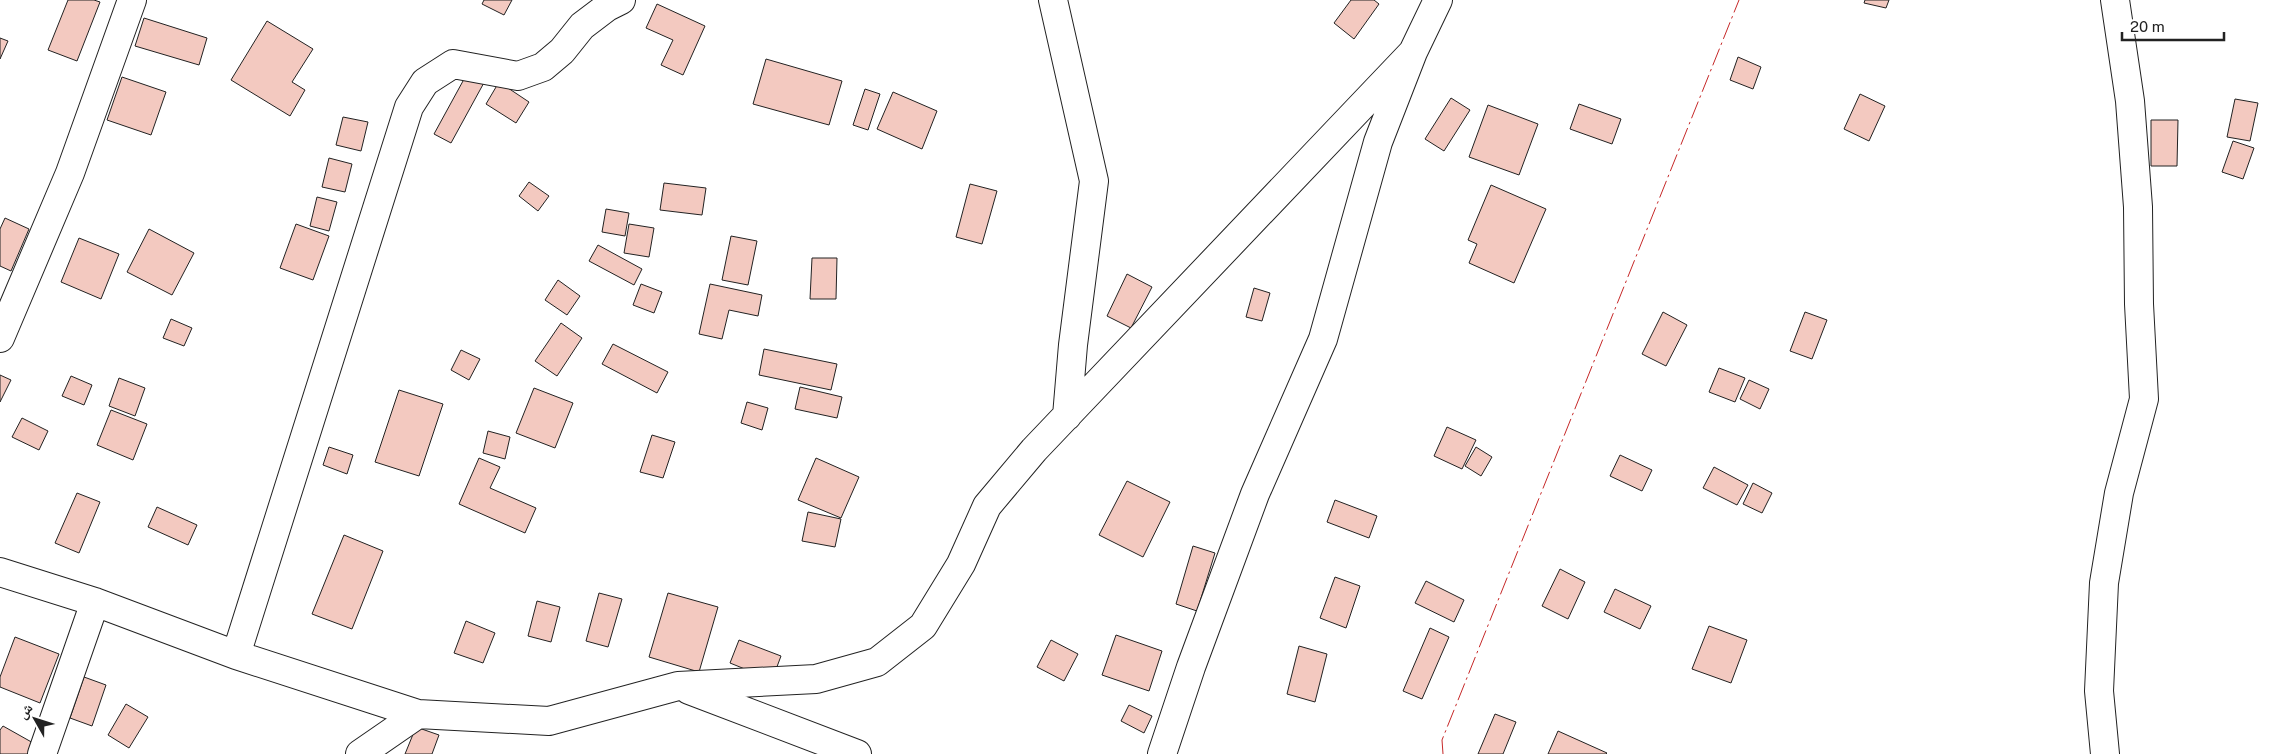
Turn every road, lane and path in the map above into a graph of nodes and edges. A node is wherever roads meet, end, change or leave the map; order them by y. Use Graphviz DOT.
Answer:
graph roads {
  1 [pos="132,0"];
  2 [pos="620,0"];
  3 [pos="1053,0"];
  4 [pos="1438,0"];
  5 [pos="2115,0"];
  6 [pos="1413,52"];
  7 [pos="0,338"];
  8 [pos="1067,416"];
  9 [pos="0,572"];
  10 [pos="95,602"];
  11 [pos="236,655"];
  12 [pos="678,686"];
  13 [pos="418,714"];
  14 [pos="42,754"];
  15 [pos="360,754"];
  16 [pos="857,754"];
  17 [pos="1162,754"];
  18 [pos="2106,754"];
  1 -- 7 [label="street"];
  2 -- 11 [label="street"];
  3 -- 8 [label="street"];
  4 -- 6 [label="street"];
  5 -- 18 [label="street"];
  6 -- 8 [label="street"];
  6 -- 17 [label="street"];
  8 -- 12 [label="street"];
  9 -- 10 [label="street"];
  10 -- 11 [label="street"];
  10 -- 14 [label="street"];
  11 -- 13 [label="street"];
  12 -- 13 [label="street"];
  12 -- 16 [label="street"];
  13 -- 15 [label="street"];
}
